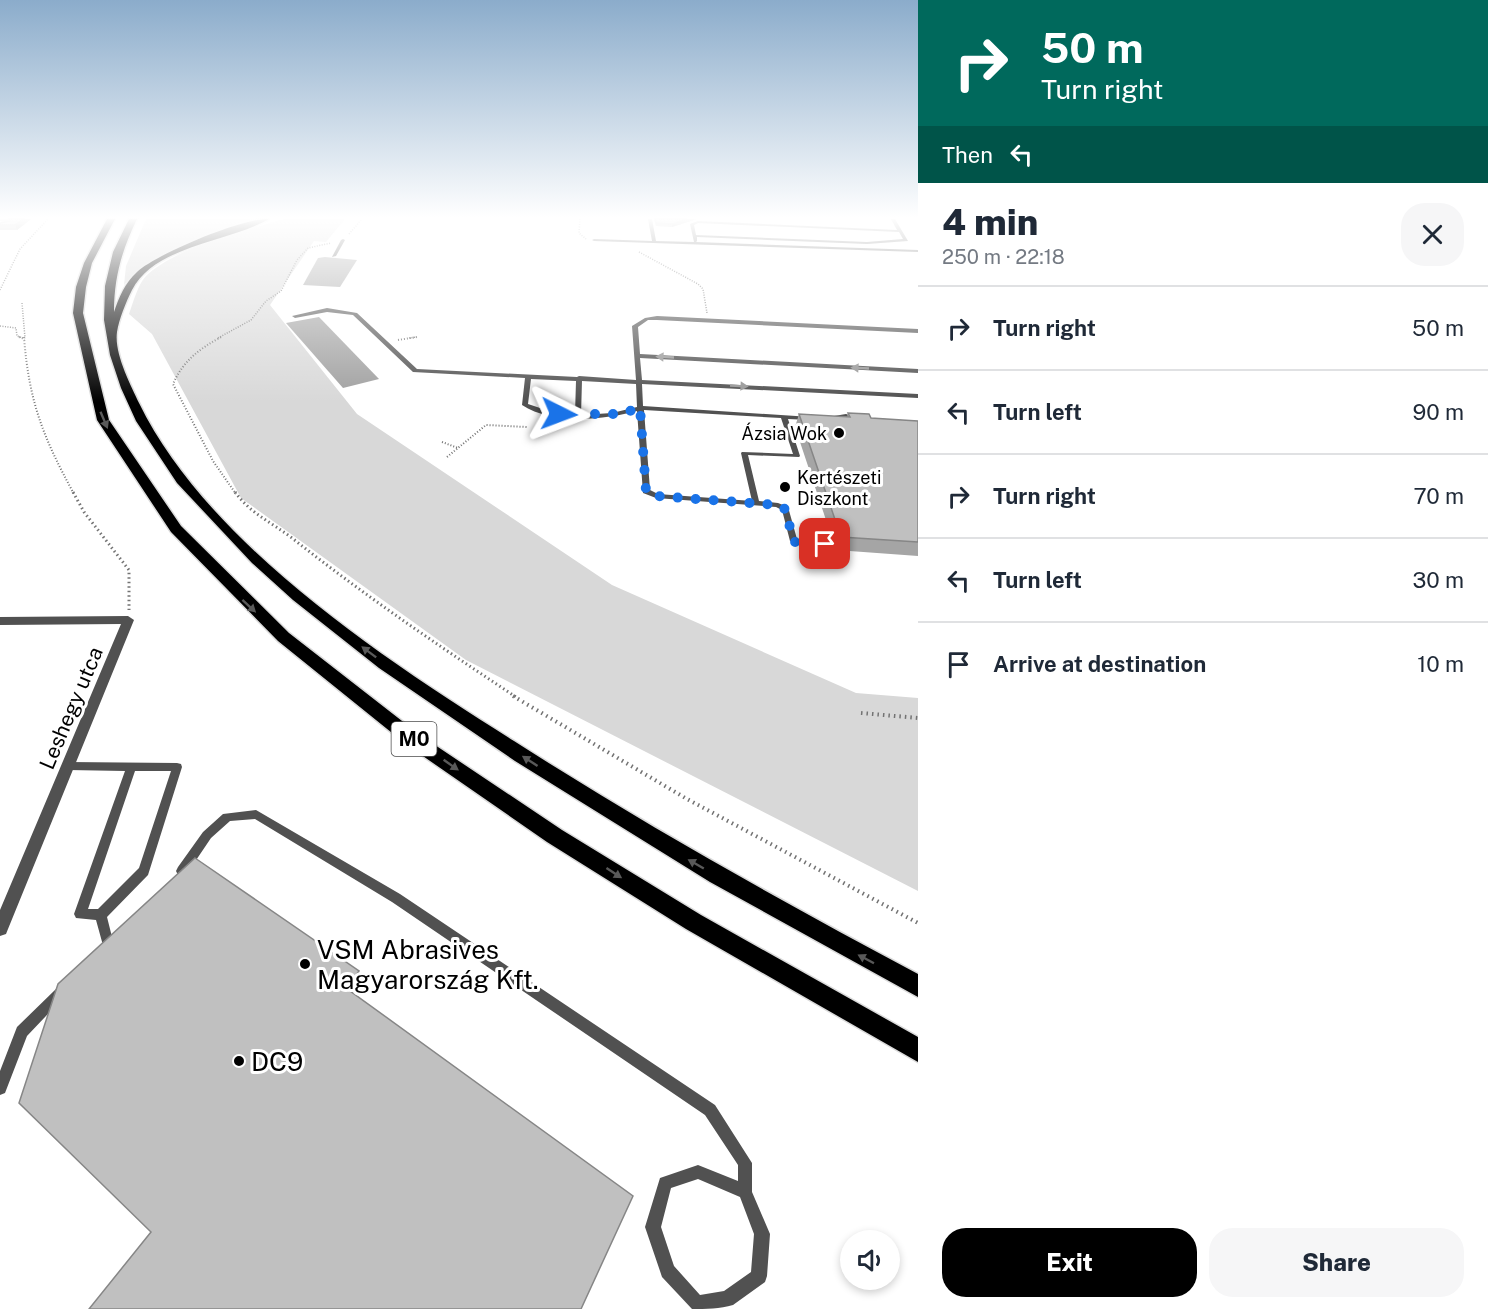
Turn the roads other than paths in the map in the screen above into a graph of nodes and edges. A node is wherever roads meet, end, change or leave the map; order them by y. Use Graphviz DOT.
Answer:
graph roads {
  1 [pos="83,280"];
  2 [pos="109,280"];
  3 [pos="134,280"];
  4 [pos="296,316"];
  5 [pos="918,331"];
  6 [pos="111,336"];
  7 [pos="637,356"];
  8 [pos="918,371"];
  9 [pos="528,376"];
  10 [pos="579,378"];
  11 [pos="638,381"];
  12 [pos="918,396"];
  13 [pos="640,408"];
  14 [pos="578,415"];
  15 [pos="784,417"];
  16 [pos="863,420"];
  17 [pos="756,503"];
  18 [pos="825,544"];
  19 [pos="0,621"];
  20 [pos="68,766"];
  21 [pos="132,766"];
  22 [pos="171,883"];
  23 [pos="101,915"];
  24 [pos="0,929"];
  25 [pos="108,945"];
  26 [pos="69,984"];
  27 [pos="918,986"];
  28 [pos="918,1050"];
  29 [pos="0,1088"];
  30 [pos="745,1192"];
  31 [pos="696,1306"];
  1 -- 28 [label="highway, M0, one-way"];
  2 -- 6 [label="highway, M0"];
  3 -- 6 [label="highway"];
  4 -- 9 [label="lane"];
  5 -- 7 [label="lane"];
  27 -- 6 [label="highway, M0, one-way"];
  8 -- 7 [label="lane, one-way"];
  7 -- 11 [label="lane"];
  9 -- 10 [label="lane"];
  9 -- 14 [label="lane"];
  10 -- 11 [label="lane"];
  10 -- 14 [label="lane"];
  11 -- 12 [label="lane, one-way"];
  11 -- 13 [label="lane"];
  13 -- 14 [label="lane"];
  13 -- 15 [label="lane"];
  13 -- 17 [label="lane"];
  15 -- 16 [label="lane"];
  15 -- 17 [label="lane"];
  17 -- 18 [label="lane"];
  19 -- 20 [label="street, Leshegy utca"];
  20 -- 21 [label="lane"];
  20 -- 24 [label="street, Leshegy utca"];
  21 -- 23 [label="lane"];
  21 -- 23 [label="lane"];
  22 -- 30 [label="lane"];
  23 -- 25 [label="lane"];
  26 -- 29 [label="lane"];
  30 -- 31 [label="lane"];
  30 -- 31 [label="lane"];
}
